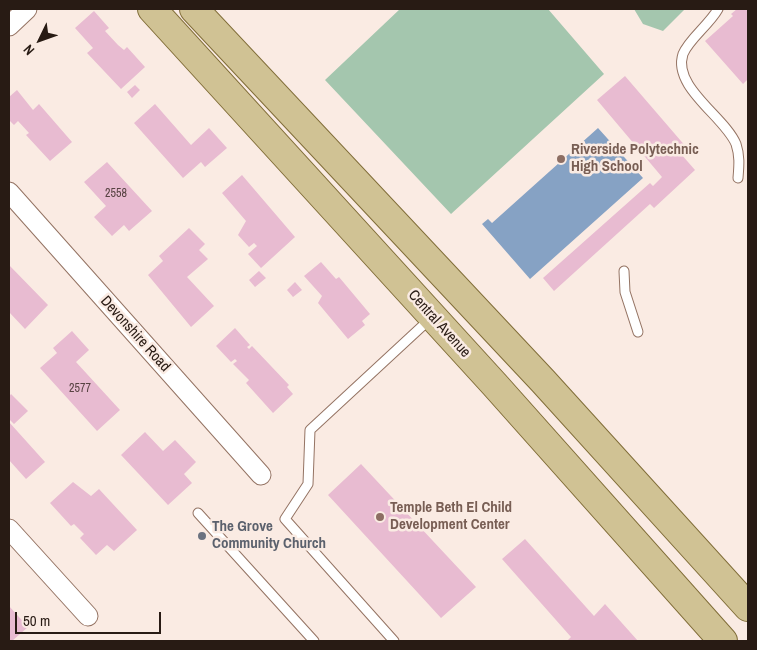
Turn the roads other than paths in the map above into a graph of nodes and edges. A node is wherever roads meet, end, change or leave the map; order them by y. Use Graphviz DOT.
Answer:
graph roads {
  1 [pos="28,9"];
  2 [pos="152,9"];
  3 [pos="194,9"];
  4 [pos="718,9"];
  5 [pos="9,26"];
  6 [pos="738,178"];
  7 [pos="9,192"];
  8 [pos="624,271"];
  9 [pos="433,317"];
  10 [pos="638,332"];
  11 [pos="261,475"];
  12 [pos="198,513"];
  13 [pos="9,529"];
  14 [pos="748,607"];
  15 [pos="88,616"];
  16 [pos="314,641"];
  17 [pos="394,641"];
  18 [pos="723,641"];
  1 -- 5 [label="street"];
  2 -- 9 [label="main road, Central Avenue"];
  3 -- 14 [label="main road"];
  4 -- 6 [label="lane"];
  7 -- 11 [label="street, Devonshire Road"];
  8 -- 10 [label="lane"];
  9 -- 17 [label="lane"];
  9 -- 18 [label="main road, Central Avenue"];
  12 -- 16 [label="lane"];
  13 -- 15 [label="street"];
}
